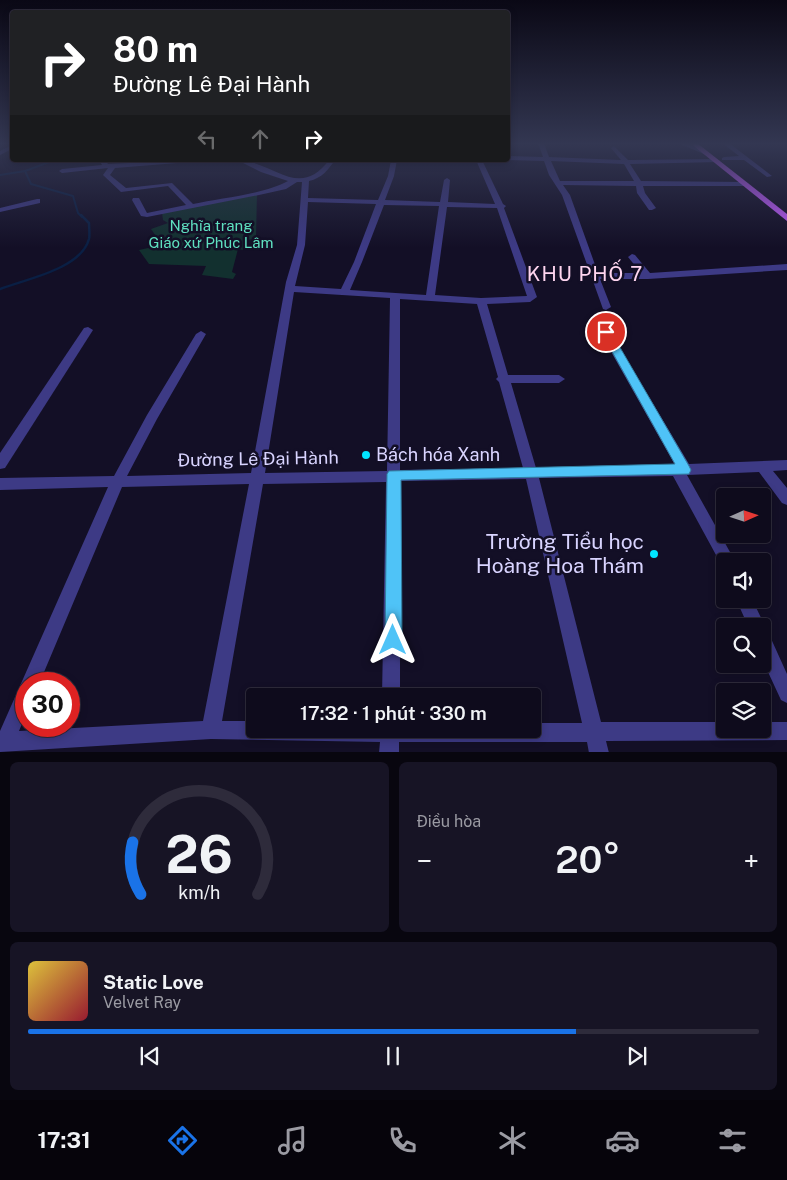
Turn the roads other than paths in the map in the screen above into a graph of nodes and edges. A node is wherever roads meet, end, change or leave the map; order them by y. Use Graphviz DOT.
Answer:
graph roads {
  1 [pos="110,178"];
  2 [pos="288,178"];
  3 [pos="306,178"];
  4 [pos="390,178"];
  5 [pos="488,178"];
  6 [pos="554,178"];
  7 [pos="637,178"];
  8 [pos="739,178"];
  9 [pos="745,178"];
  10 [pos="300,180"];
  11 [pos="447,180"];
  12 [pos="560,183"];
  13 [pos="640,183"];
  14 [pos="745,184"];
  15 [pos="136,200"];
  16 [pos="304,200"];
  17 [pos="37,201"];
  18 [pos="380,202"];
  19 [pos="444,205"];
  20 [pos="191,206"];
  21 [pos="502,206"];
  22 [pos="652,208"];
  23 [pos="787,208"];
  24 [pos="0,210"];
  25 [pos="787,218"];
  26 [pos="632,257"];
  27 [pos="787,266"];
  28 [pos="595,276"];
  29 [pos="648,276"];
  30 [pos="290,289"];
  31 [pos="344,292"];
  32 [pos="395,296"];
  33 [pos="430,298"];
  34 [pos="482,301"];
  35 [pos="606,307"];
  36 [pos="88,330"];
  37 [pos="611,330"];
  38 [pos="202,334"];
  39 [pos="502,379"];
  40 [pos="559,380"];
  41 [pos="0,464"];
  42 [pos="787,465"];
  43 [pos="762,466"];
  44 [pos="681,470"];
  45 [pos="531,472"];
  46 [pos="394,474"];
  47 [pos="257,477"];
  48 [pos="118,481"];
  49 [pos="0,484"];
  50 [pos="787,499"];
  51 [pos="723,553"];
  52 [pos="771,658"];
  53 [pos="35,672"];
  54 [pos="391,688"];
  55 [pos="787,694"];
  56 [pos="15,716"];
  57 [pos="211,730"];
  58 [pos="246,730"];
  59 [pos="541,732"];
  60 [pos="594,732"];
  61 [pos="786,732"];
  62 [pos="390,738"];
  63 [pos="3,742"];
  64 [pos="389,752"];
  65 [pos="599,752"];
  1 -- 20 [label="street"];
  2 -- 10 [label="street"];
  3 -- 10 [label="street"];
  4 -- 18 [label="street"];
  5 -- 21 [label="street"];
  6 -- 12 [label="street"];
  7 -- 13 [label="street"];
  8 -- 14 [label="main road"];
  9 -- 23 [label="main road"];
  10 -- 16 [label="street"];
  10 -- 20 [label="street"];
  11 -- 19 [label="street"];
  12 -- 13 [label="street"];
  12 -- 28 [label="street"];
  13 -- 14 [label="street"];
  13 -- 22 [label="street"];
  14 -- 25 [label="main road"];
  15 -- 20 [label="street"];
  16 -- 18 [label="street"];
  16 -- 30 [label="street"];
  17 -- 24 [label="street"];
  18 -- 19 [label="street"];
  18 -- 31 [label="street"];
  19 -- 21 [label="street"];
  19 -- 33 [label="street"];
  21 -- 34 [label="street"];
  26 -- 29 [label="street"];
  27 -- 29 [label="street"];
  28 -- 29 [label="street"];
  28 -- 35 [label="street"];
  30 -- 31 [label="street"];
  30 -- 47 [label="street"];
  31 -- 32 [label="street"];
  32 -- 33 [label="street"];
  32 -- 46 [label="street"];
  33 -- 34 [label="street"];
  34 -- 39 [label="street"];
  36 -- 41 [label="street"];
  37 -- 44 [label="street"];
  38 -- 48 [label="street"];
  39 -- 40 [label="street"];
  39 -- 45 [label="street"];
  42 -- 43 [label="street, Đường Lê Đại Hành"];
  43 -- 44 [label="street, Đường Lê Đại Hành"];
  43 -- 50 [label="street"];
  44 -- 45 [label="street, Đường Lê Đại Hành"];
  44 -- 51 [label="street"];
  45 -- 46 [label="street, Đường Lê Đại Hành"];
  45 -- 60 [label="street"];
  46 -- 47 [label="street, Đường Lê Đại Hành"];
  46 -- 54 [label="street"];
  47 -- 48 [label="street, Đường Lê Đại Hành"];
  47 -- 57 [label="street"];
  48 -- 49 [label="street, Đường Lê Đại Hành"];
  48 -- 53 [label="street"];
  52 -- 55 [label="street"];
  56 -- 63 [label="street"];
  57 -- 58 [label="street"];
  57 -- 63 [label="street"];
  59 -- 60 [label="street"];
  60 -- 61 [label="street"];
  60 -- 65 [label="street"];
  62 -- 64 [label="street"];
}
